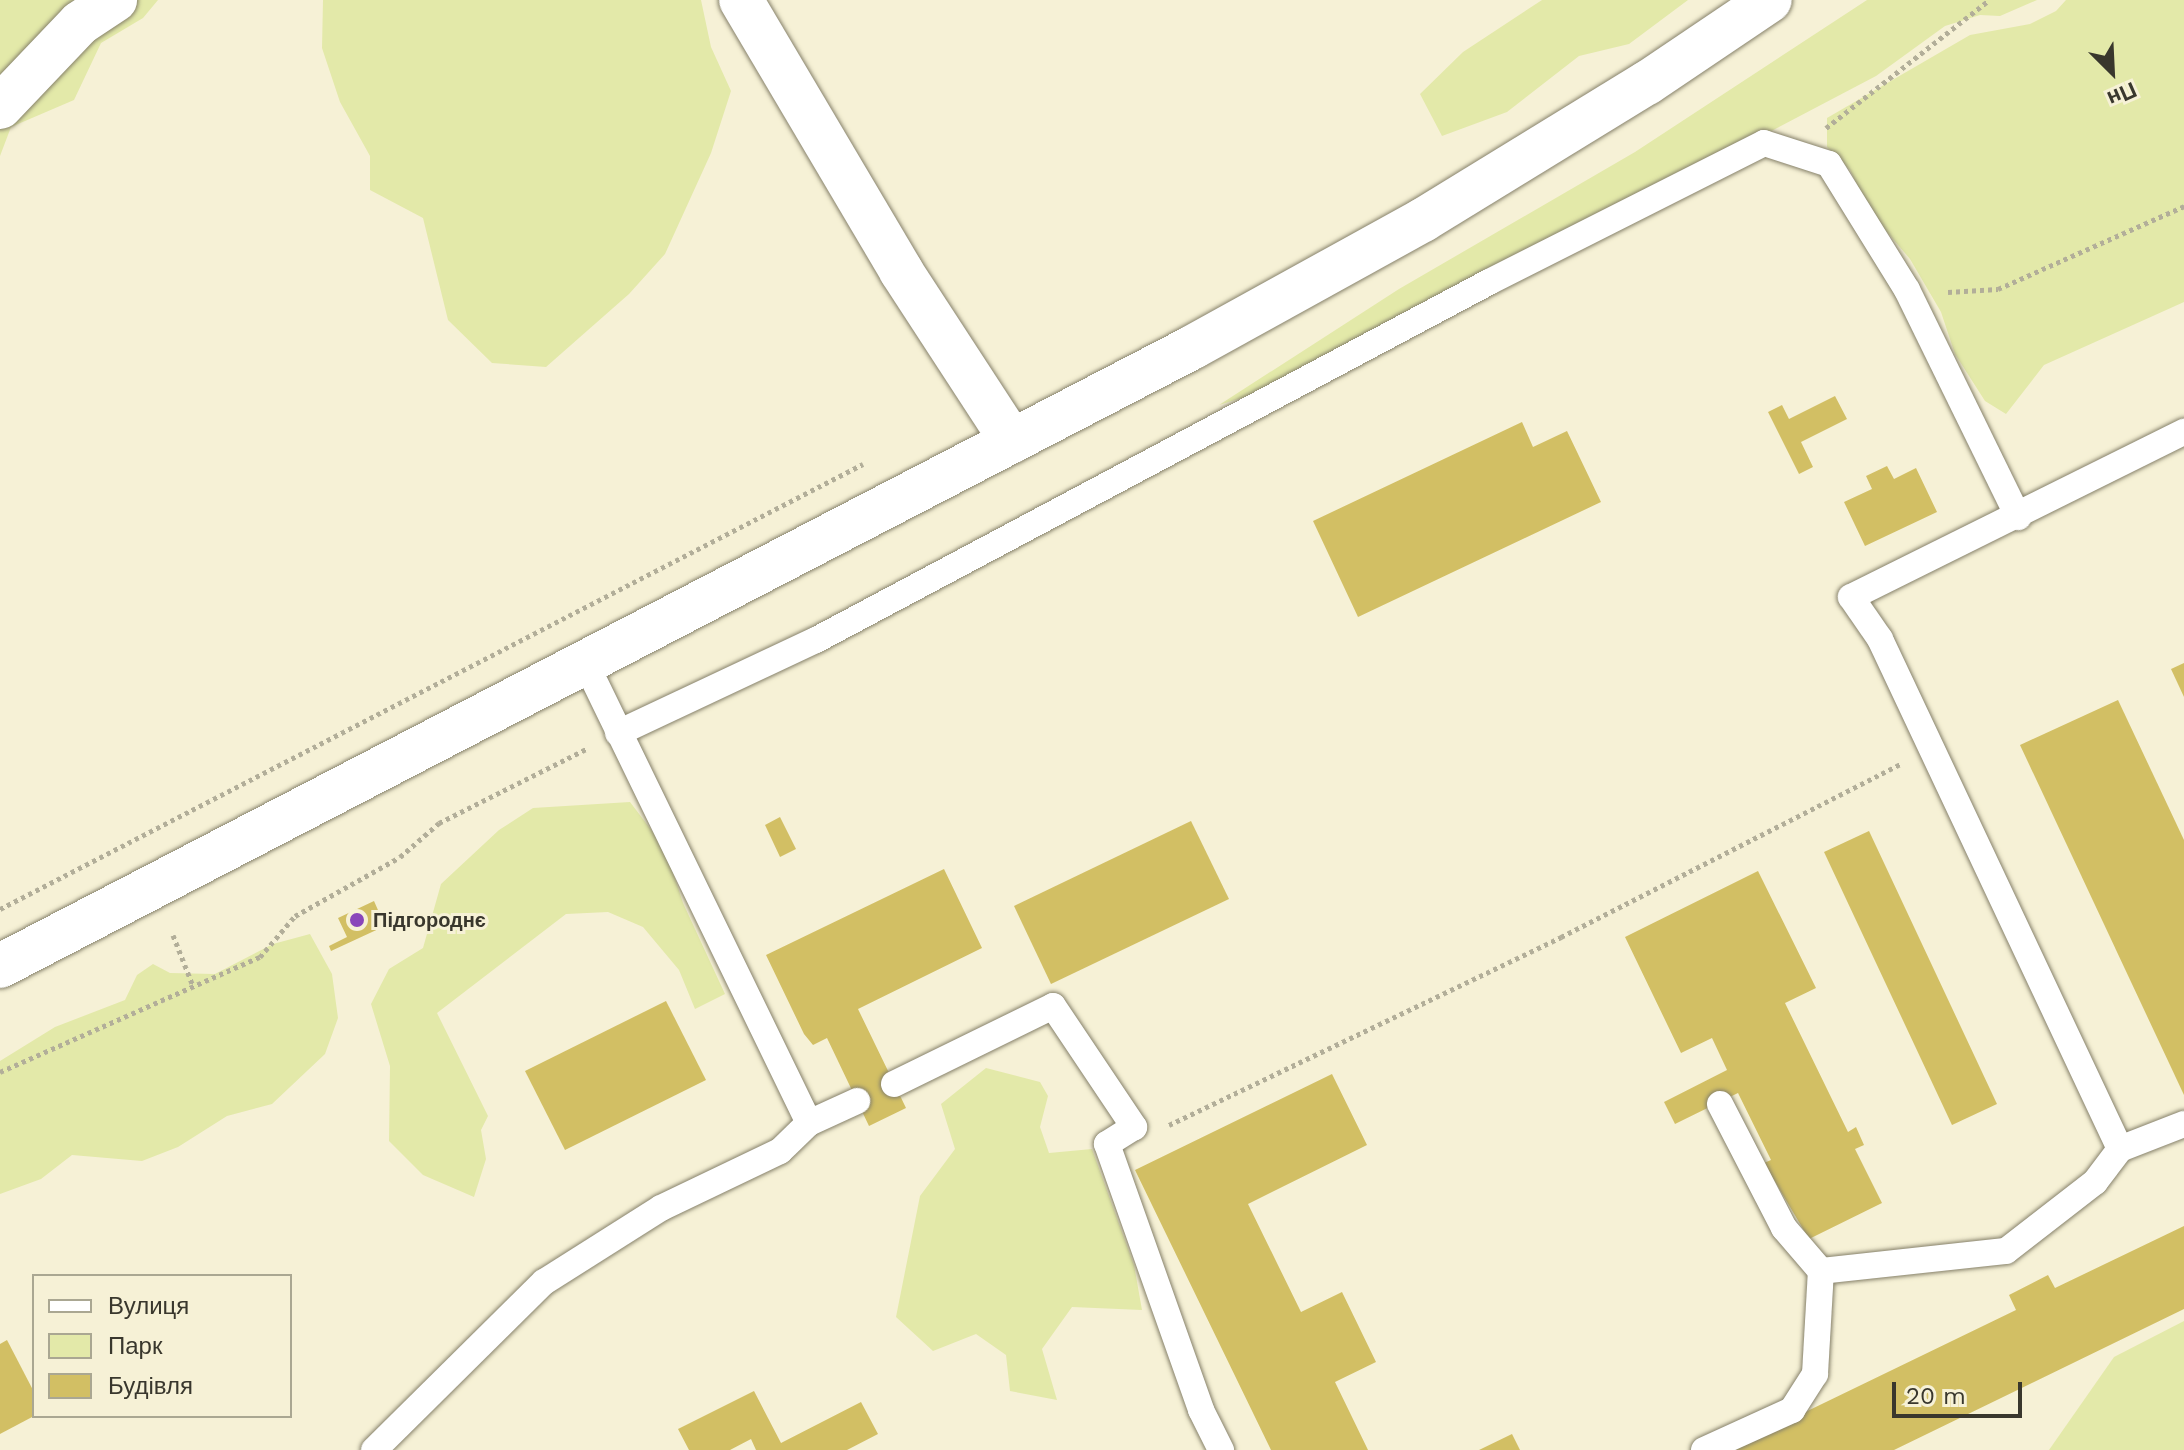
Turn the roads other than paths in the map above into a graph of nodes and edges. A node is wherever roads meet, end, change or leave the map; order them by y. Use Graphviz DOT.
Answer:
graph roads {
  1 [pos="115,0"];
  2 [pos="741,0"];
  3 [pos="1770,0"];
  4 [pos="0,107"];
  5 [pos="2184,432"];
  6 [pos="1012,441"];
  7 [pos="2018,517"];
  8 [pos="586,664"];
  9 [pos="618,733"];
  10 [pos="0,966"];
  11 [pos="894,1084"];
  12 [pos="857,1101"];
  13 [pos="1720,1104"];
  14 [pos="809,1123"];
  15 [pos="2184,1124"];
  16 [pos="2120,1149"];
  17 [pos="1821,1271"];
  18 [pos="374,1450"];
  19 [pos="1221,1450"];
  20 [pos="1704,1450"];
  1 -- 4 [label="main road"];
  2 -- 6 [label="main road"];
  3 -- 6 [label="main road"];
  5 -- 7 [label="lane"];
  6 -- 8 [label="main road"];
  7 -- 9 [label="lane"];
  7 -- 16 [label="lane"];
  8 -- 9 [label="lane"];
  8 -- 10 [label="main road"];
  9 -- 14 [label="lane"];
  11 -- 19 [label="lane"];
  12 -- 14 [label="lane"];
  13 -- 17 [label="lane"];
  14 -- 18 [label="lane"];
  15 -- 16 [label="lane"];
  16 -- 17 [label="lane"];
  17 -- 20 [label="lane"];
}
